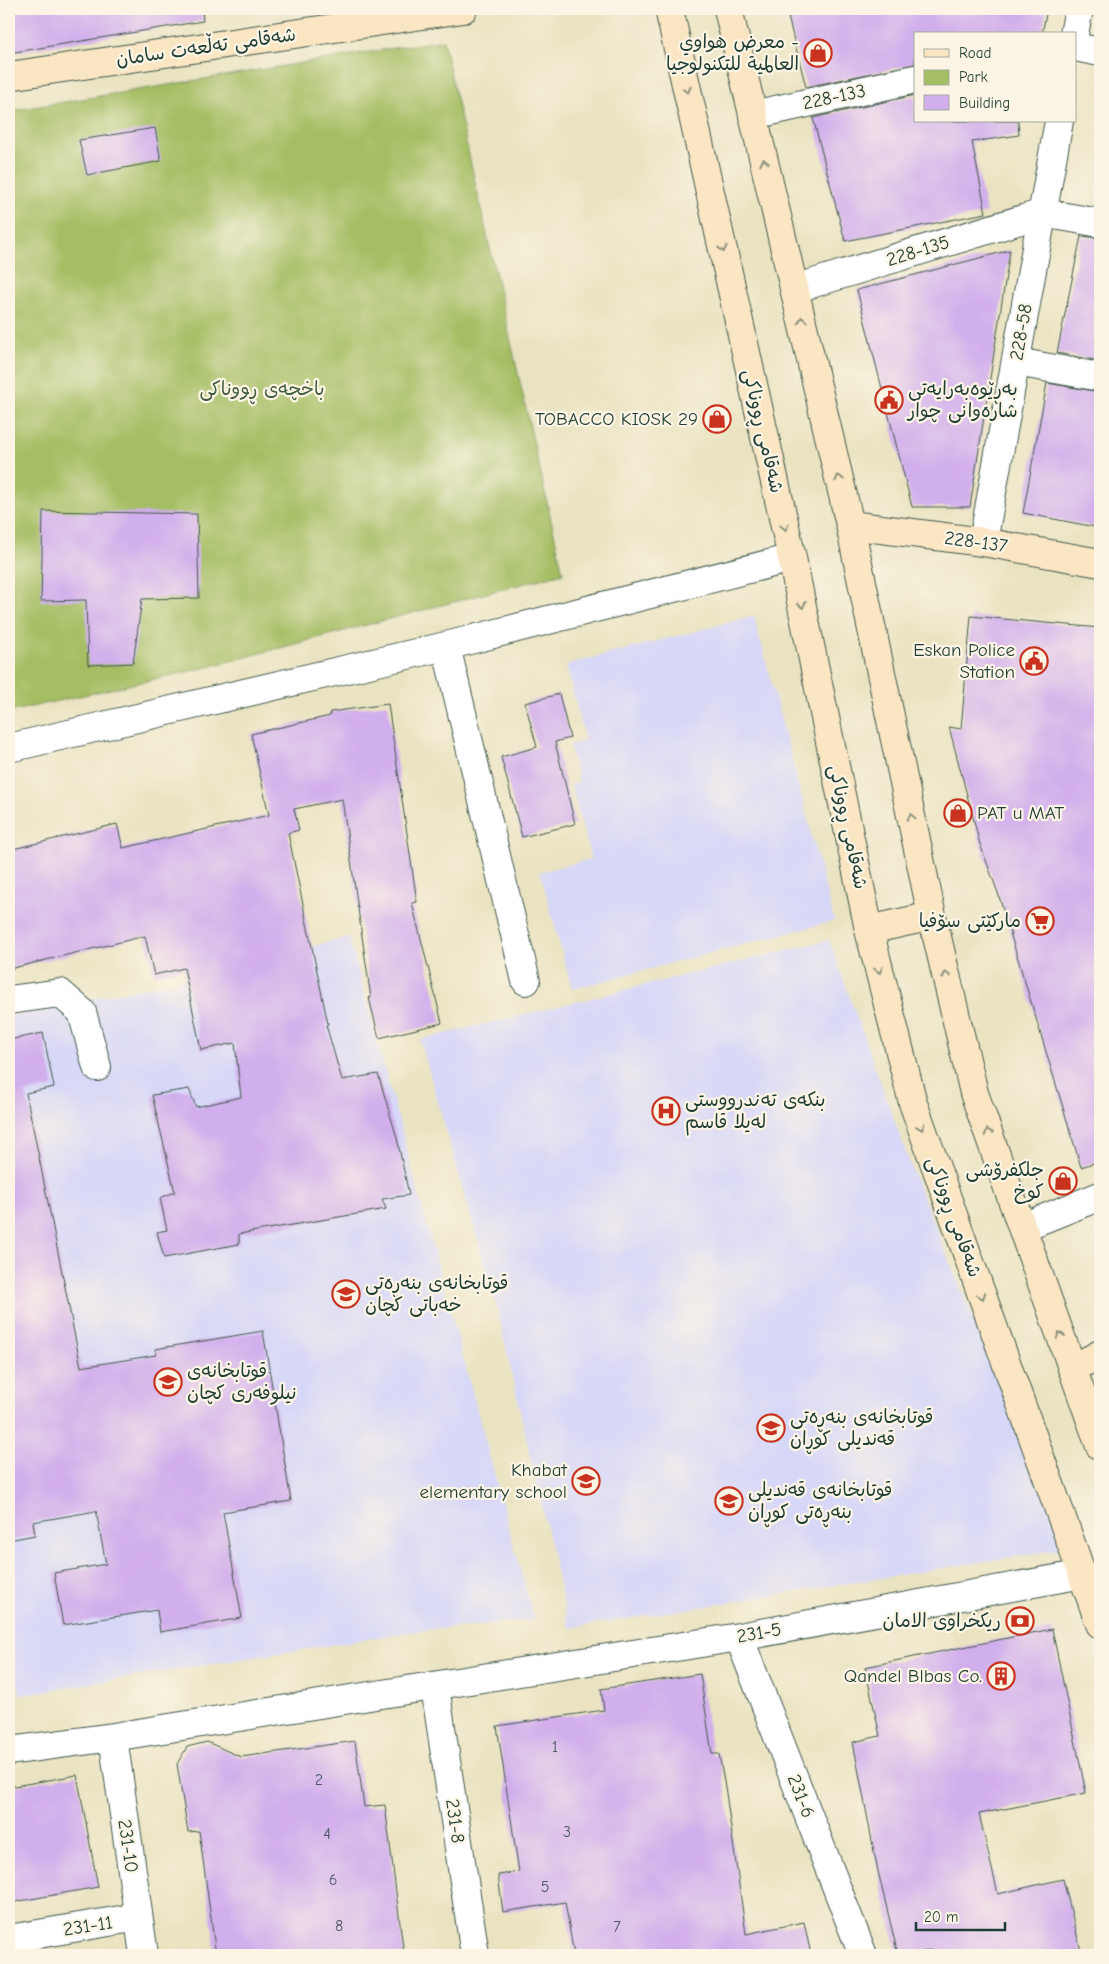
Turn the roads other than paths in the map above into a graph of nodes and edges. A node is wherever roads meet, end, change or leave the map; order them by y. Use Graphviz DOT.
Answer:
graph roads {
  1 [pos="463,9"];
  2 [pos="669,9"];
  3 [pos="728,9"];
  4 [pos="1079,9"];
  5 [pos="1074,32"];
  6 [pos="1076,47"];
  7 [pos="1100,52"];
  8 [pos="9,76"];
  9 [pos="914,79"];
  10 [pos="753,115"];
  11 [pos="1059,122"];
  12 [pos="1043,213"];
  13 [pos="1100,223"];
  14 [pos="794,289"];
  15 [pos="1016,362"];
  16 [pos="1100,377"];
  17 [pos="850,525"];
  18 [pos="984,542"];
  19 [pos="792,558"];
  20 [pos="1100,563"];
  21 [pos="446,646"];
  22 [pos="9,748"];
  23 [pos="932,916"];
  24 [pos="869,930"];
  25 [pos="526,981"];
  26 [pos="9,1000"];
  27 [pos="97,1067"];
  28 [pos="1100,1196"];
  29 [pos="1023,1227"];
  30 [pos="1100,1354"];
  31 [pos="1072,1369"];
  32 [pos="1100,1446"];
  33 [pos="1083,1574"];
  34 [pos="1100,1624"];
  35 [pos="739,1637"];
  36 [pos="435,1687"];
  37 [pos="113,1737"];
  38 [pos="9,1751"];
  39 [pos="138,1917"];
  40 [pos="9,1939"];
  41 [pos="144,1955"];
  42 [pos="474,1955"];
  43 [pos="863,1955"];
  1 -- 8 [label="main road, شەقامی تەڵعەت سامان"];
  2 -- 19 [label="main road, شەقامی ڕووناکی, one-way"];
  3 -- 10 [label="main road"];
  4 -- 5 [label="street"];
  6 -- 7 [label="street"];
  9 -- 10 [label="street, 228-133"];
  14 -- 10 [label="main road, one-way"];
  11 -- 12 [label="street, 228-58"];
  12 -- 13 [label="street"];
  12 -- 14 [label="street, 228-135"];
  12 -- 15 [label="street, 228-58"];
  17 -- 14 [label="main road, one-way"];
  15 -- 16 [label="street"];
  15 -- 18 [label="street, 228-58"];
  17 -- 18 [label="main road, 228-137"];
  23 -- 17 [label="main road, one-way"];
  18 -- 20 [label="main road, 228-137"];
  19 -- 21 [label="street"];
  19 -- 24 [label="main road, شەقامی ڕووناکی, one-way"];
  21 -- 22 [label="street"];
  21 -- 25 [label="street"];
  23 -- 24 [label="main road"];
  29 -- 23 [label="main road, one-way"];
  24 -- 33 [label="main road, شەقامی ڕووناکی, one-way"];
  26 -- 27 [label="street"];
  28 -- 29 [label="street"];
  31 -- 29 [label="main road, one-way"];
  30 -- 31 [label="main road"];
  31 -- 32 [label="main road"];
  33 -- 34 [label="main road, شەقامی ڕووناکی"];
  33 -- 35 [label="street, 231-5"];
  35 -- 36 [label="street, 231-5"];
  35 -- 43 [label="street, 231-6"];
  36 -- 37 [label="street, 231-5"];
  36 -- 42 [label="street, 231-8"];
  37 -- 38 [label="street, 231-5"];
  37 -- 39 [label="street, 231-10"];
  39 -- 40 [label="street, 231-11"];
  39 -- 41 [label="street, 231-10"];
}
